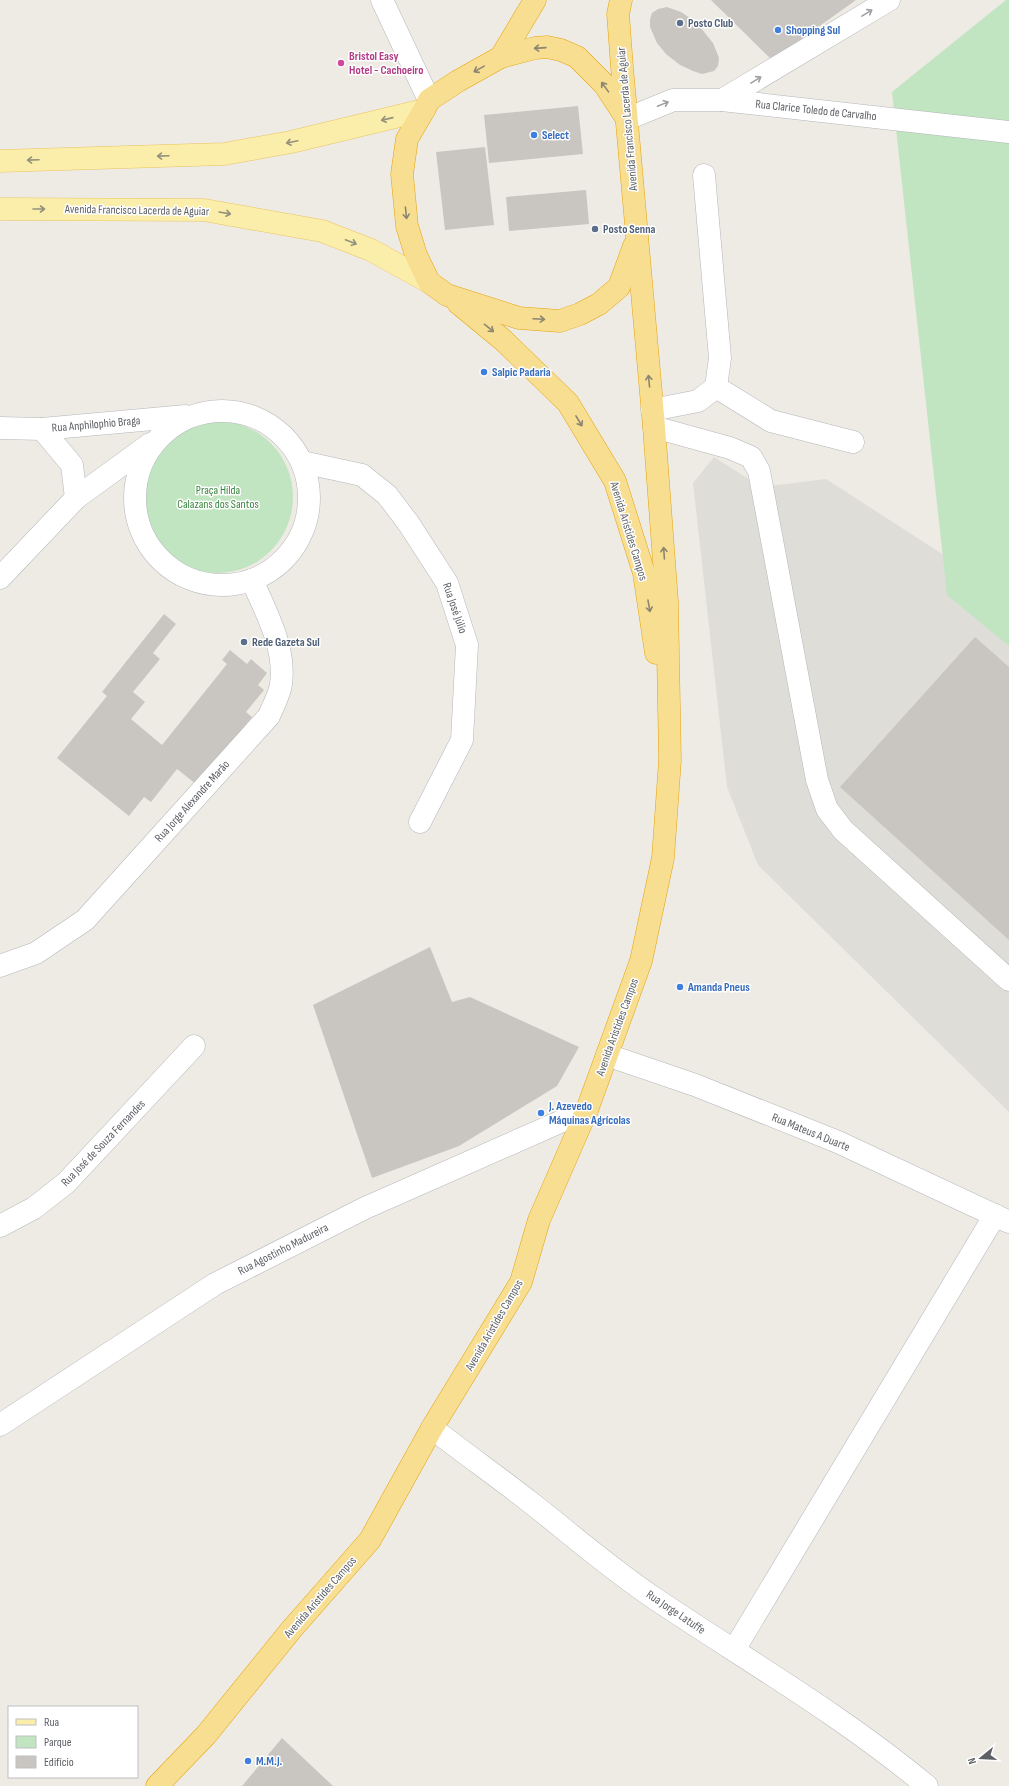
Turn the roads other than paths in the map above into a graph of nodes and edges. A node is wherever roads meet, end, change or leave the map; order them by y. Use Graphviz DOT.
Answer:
graph roads {
  1 [pos="382,0"];
  2 [pos="535,0"];
  3 [pos="889,0"];
  4 [pos="619,7"];
  5 [pos="501,57"];
  6 [pos="722,100"];
  7 [pos="427,105"];
  8 [pos="627,119"];
  9 [pos="1009,132"];
  10 [pos="0,161"];
  11 [pos="704,176"];
  12 [pos="0,209"];
  13 [pos="636,239"];
  14 [pos="429,282"];
  15 [pos="448,295"];
  16 [pos="716,386"];
  17 [pos="192,415"];
  18 [pos="653,418"];
  19 [pos="0,428"];
  20 [pos="42,429"];
  21 [pos="156,440"];
  22 [pos="853,442"];
  23 [pos="302,462"];
  24 [pos="76,498"];
  25 [pos="0,578"];
  26 [pos="252,580"];
  27 [pos="670,760"];
  28 [pos="420,822"];
  29 [pos="0,966"];
  30 [pos="1009,980"];
  31 [pos="194,1046"];
  32 [pos="607,1055"];
  33 [pos="587,1110"];
  34 [pos="1002,1218"];
  35 [pos="0,1226"];
  36 [pos="0,1425"];
  37 [pos="432,1428"];
  38 [pos="734,1650"];
  39 [pos="157,1786"];
  40 [pos="927,1786"];
  1 -- 7 [label="street"];
  2 -- 5 [label="highway"];
  6 -- 3 [label="street, one-way"];
  4 -- 8 [label="highway, Avenida Francisco Lacerda de Aguiar"];
  5 -- 7 [label="highway, one-way"];
  8 -- 5 [label="highway, one-way"];
  8 -- 6 [label="street, Rua Clarice Toledo de Carvalho, one-way"];
  6 -- 9 [label="street, Rua Clarice Toledo de Carvalho"];
  7 -- 10 [label="main road, one-way"];
  7 -- 14 [label="highway, one-way"];
  8 -- 13 [label="highway, Avenida Francisco Lacerda de Aguiar"];
  11 -- 16 [label="street"];
  12 -- 14 [label="main road, Avenida Francisco Lacerda de Aguiar, one-way"];
  15 -- 13 [label="highway, one-way"];
  18 -- 13 [label="highway, Avenida Aristides Campos, one-way"];
  14 -- 15 [label="highway"];
  15 -- 27 [label="highway, Avenida Aristides Campos, one-way"];
  16 -- 18 [label="street"];
  16 -- 22 [label="street"];
  17 -- 20 [label="street, Rua Anphilophio Braga"];
  17 -- 21 [label="street"];
  17 -- 23 [label="street"];
  27 -- 18 [label="highway, Avenida Aristides Campos, one-way"];
  18 -- 30 [label="street"];
  19 -- 20 [label="street, Rua Anphilophio Braga"];
  20 -- 24 [label="street"];
  21 -- 24 [label="street"];
  21 -- 26 [label="street"];
  23 -- 26 [label="street"];
  23 -- 28 [label="street, Rua José Júlio"];
  24 -- 25 [label="street"];
  26 -- 29 [label="street, Rua Jorge Alexandre Marão"];
  27 -- 32 [label="highway, Avenida Aristides Campos"];
  31 -- 35 [label="street, Rua José de Souza Fernandes"];
  32 -- 33 [label="highway, Avenida Aristides Campos"];
  32 -- 34 [label="street, Rua Mateus A Duarte"];
  33 -- 36 [label="street, Rua Agostinho Madureira"];
  33 -- 37 [label="highway, Avenida Aristides Campos"];
  34 -- 38 [label="street"];
  37 -- 38 [label="street, Rua Jorge Latuffe"];
  37 -- 39 [label="highway, Avenida Aristides Campos"];
  38 -- 40 [label="street, Rua Jorge Latuffe"];
}
